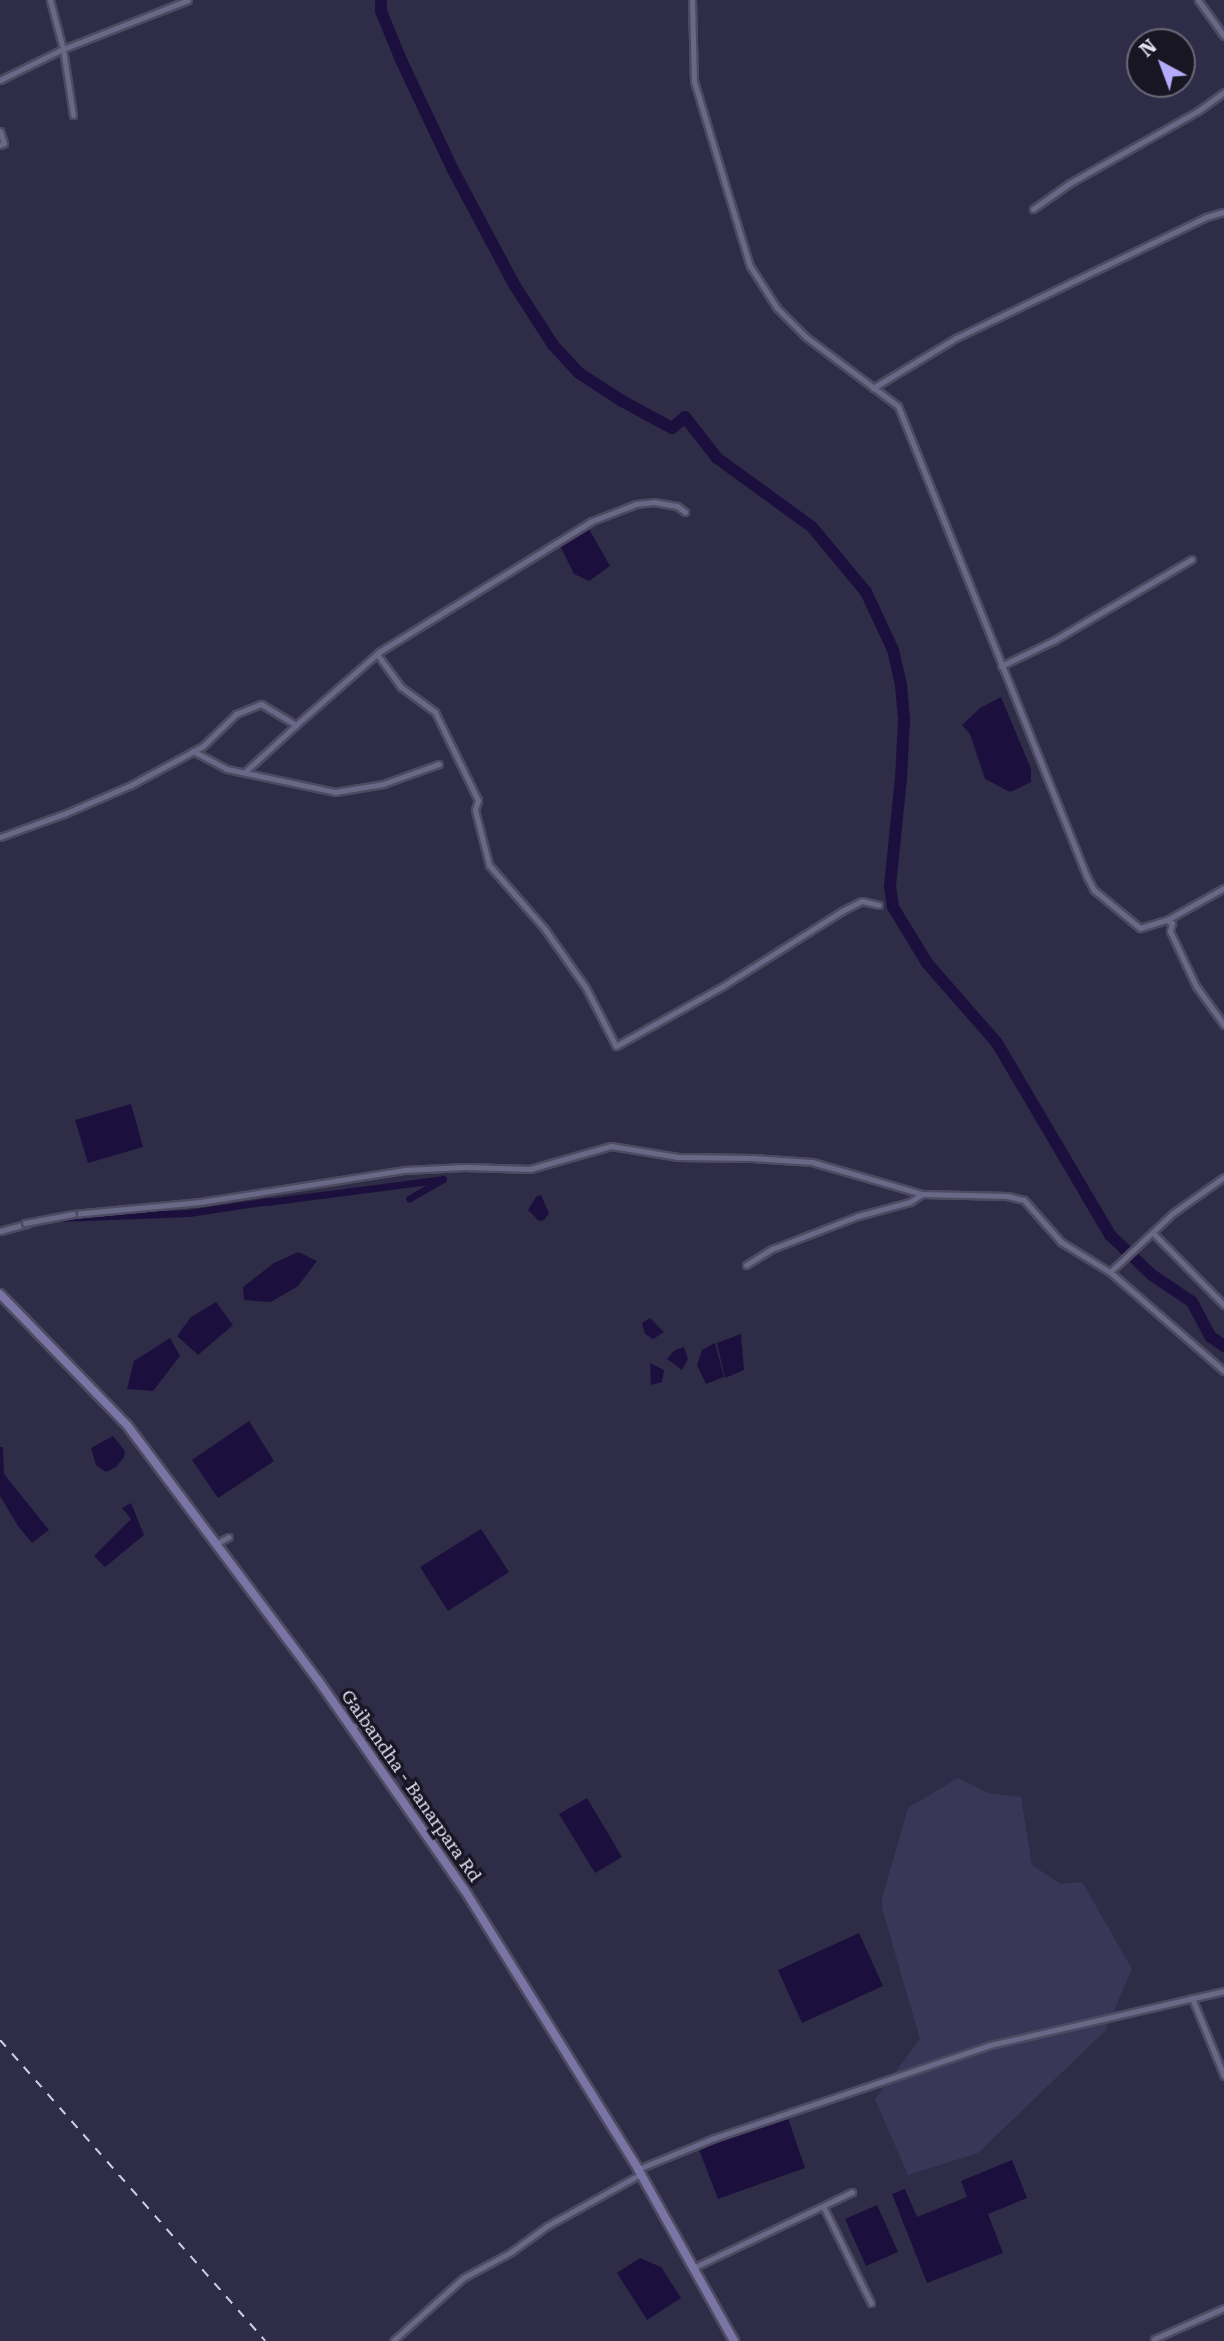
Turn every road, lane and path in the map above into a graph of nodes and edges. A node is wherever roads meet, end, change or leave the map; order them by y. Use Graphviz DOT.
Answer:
graph roads {
  1 [pos="50,0"];
  2 [pos="188,0"];
  3 [pos="692,0"];
  4 [pos="1198,0"];
  5 [pos="1224,36"];
  6 [pos="63,49"];
  7 [pos="0,80"];
  8 [pos="1224,92"];
  9 [pos="73,116"];
  10 [pos="0,131"];
  11 [pos="0,145"];
  12 [pos="1032,209"];
  13 [pos="1224,212"];
  14 [pos="873,388"];
  15 [pos="685,512"];
  16 [pos="1192,559"];
  17 [pos="377,654"];
  18 [pos="1001,666"];
  19 [pos="296,725"];
  20 [pos="193,751"];
  21 [pos="439,764"];
  22 [pos="246,771"];
  23 [pos="0,836"];
  24 [pos="1224,888"];
  25 [pos="879,905"];
  26 [pos="1167,920"];
  27 [pos="1224,1025"];
  28 [pos="1224,1177"];
  29 [pos="922,1194"];
  30 [pos="48,1218"];
  31 [pos="0,1229"];
  32 [pos="1154,1234"];
  33 [pos="746,1265"];
  34 [pos="1111,1272"];
  35 [pos="0,1294"];
  36 [pos="1224,1305"];
  37 [pos="1224,1371"];
  38 [pos="229,1537"];
  39 [pos="217,1543"];
  40 [pos="361,1722"];
  41 [pos="351,1728"];
  42 [pos="1224,1991"];
  43 [pos="1192,1998"];
  44 [pos="1224,2076"];
  45 [pos="640,2172"];
  46 [pos="852,2192"];
  47 [pos="824,2208"];
  48 [pos="695,2267"];
  49 [pos="871,2303"];
  50 [pos="1224,2308"];
  51 [pos="1154,2339"];
  52 [pos="393,2341"];
  53 [pos="734,2341"];
  1 -- 6 [label="street"];
  2 -- 6 [label="street"];
  3 -- 14 [label="street"];
  4 -- 5 [label="street"];
  6 -- 7 [label="street"];
  6 -- 9 [label="street"];
  8 -- 12 [label="street"];
  10 -- 11 [label="street"];
  13 -- 14 [label="street"];
  14 -- 18 [label="street"];
  15 -- 17 [label="street"];
  16 -- 18 [label="street"];
  17 -- 19 [label="street"];
  17 -- 25 [label="street"];
  18 -- 26 [label="street"];
  19 -- 20 [label="street"];
  19 -- 22 [label="street"];
  20 -- 22 [label="street"];
  20 -- 23 [label="street"];
  21 -- 22 [label="street"];
  24 -- 26 [label="street"];
  26 -- 27 [label="street"];
  28 -- 32 [label="street"];
  29 -- 31 [label="street, bridge"];
  29 -- 33 [label="street"];
  29 -- 34 [label="street"];
  30 -- 31 [label="street"];
  32 -- 34 [label="street"];
  32 -- 36 [label="street"];
  34 -- 37 [label="street"];
  35 -- 39 [label="main road, Gaibandha - Banarpara Rd"];
  38 -- 39 [label="street"];
  39 -- 41 [label="main road, Gaibandha - Banarpara Rd"];
  40 -- 41 [label="street"];
  41 -- 45 [label="main road, Gaibandha - Banarpara Rd"];
  42 -- 43 [label="street"];
  43 -- 44 [label="street"];
  43 -- 45 [label="street"];
  45 -- 48 [label="main road, Gaibandha - Banarpara Rd"];
  45 -- 52 [label="street"];
  46 -- 47 [label="street"];
  47 -- 48 [label="street"];
  47 -- 49 [label="street"];
  48 -- 53 [label="main road, Gaibandha - Banarpara Rd"];
  50 -- 51 [label="street"];
}
